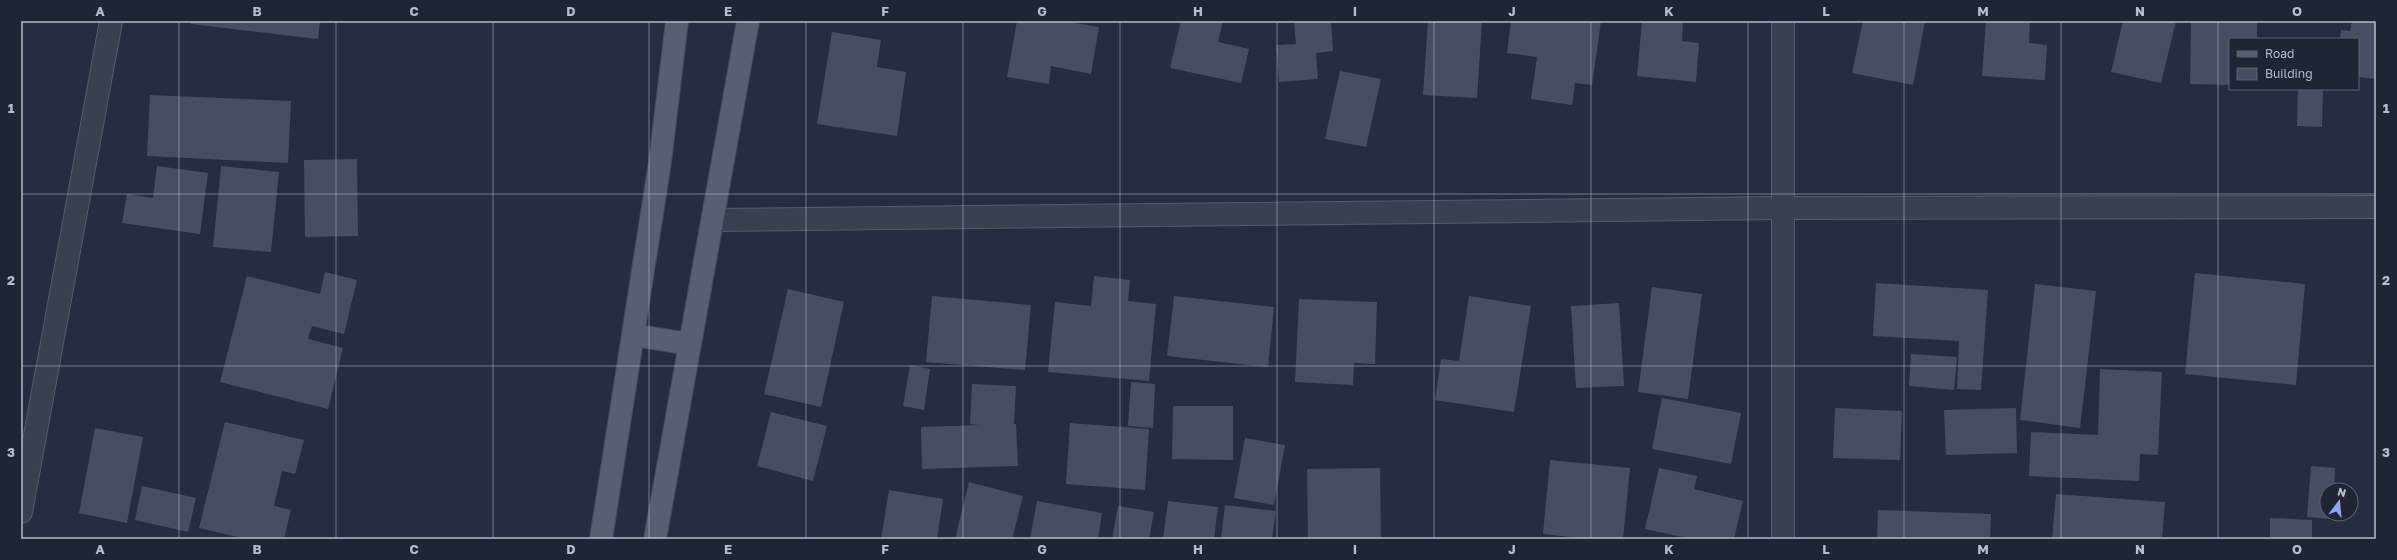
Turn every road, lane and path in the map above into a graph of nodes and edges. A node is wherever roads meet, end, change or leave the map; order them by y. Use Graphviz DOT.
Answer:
graph roads {
  1 [pos="111,21"];
  2 [pos="677,21"];
  3 [pos="748,21"];
  4 [pos="1783,21"];
  5 [pos="2376,207"];
  6 [pos="1783,208"];
  7 [pos="713,220"];
  8 [pos="633,335"];
  9 [pos="690,344"];
  10 [pos="22,500"];
  11 [pos="601,539"];
  12 [pos="655,539"];
  13 [pos="1783,539"];
  1 -- 10 [label="street"];
  2 -- 8 [label="main road"];
  3 -- 7 [label="main road"];
  4 -- 6 [label="street"];
  5 -- 6 [label="street"];
  6 -- 7 [label="street"];
  6 -- 13 [label="street"];
  7 -- 9 [label="main road"];
  8 -- 9 [label="main road"];
  8 -- 11 [label="main road"];
  9 -- 12 [label="main road"];
}
